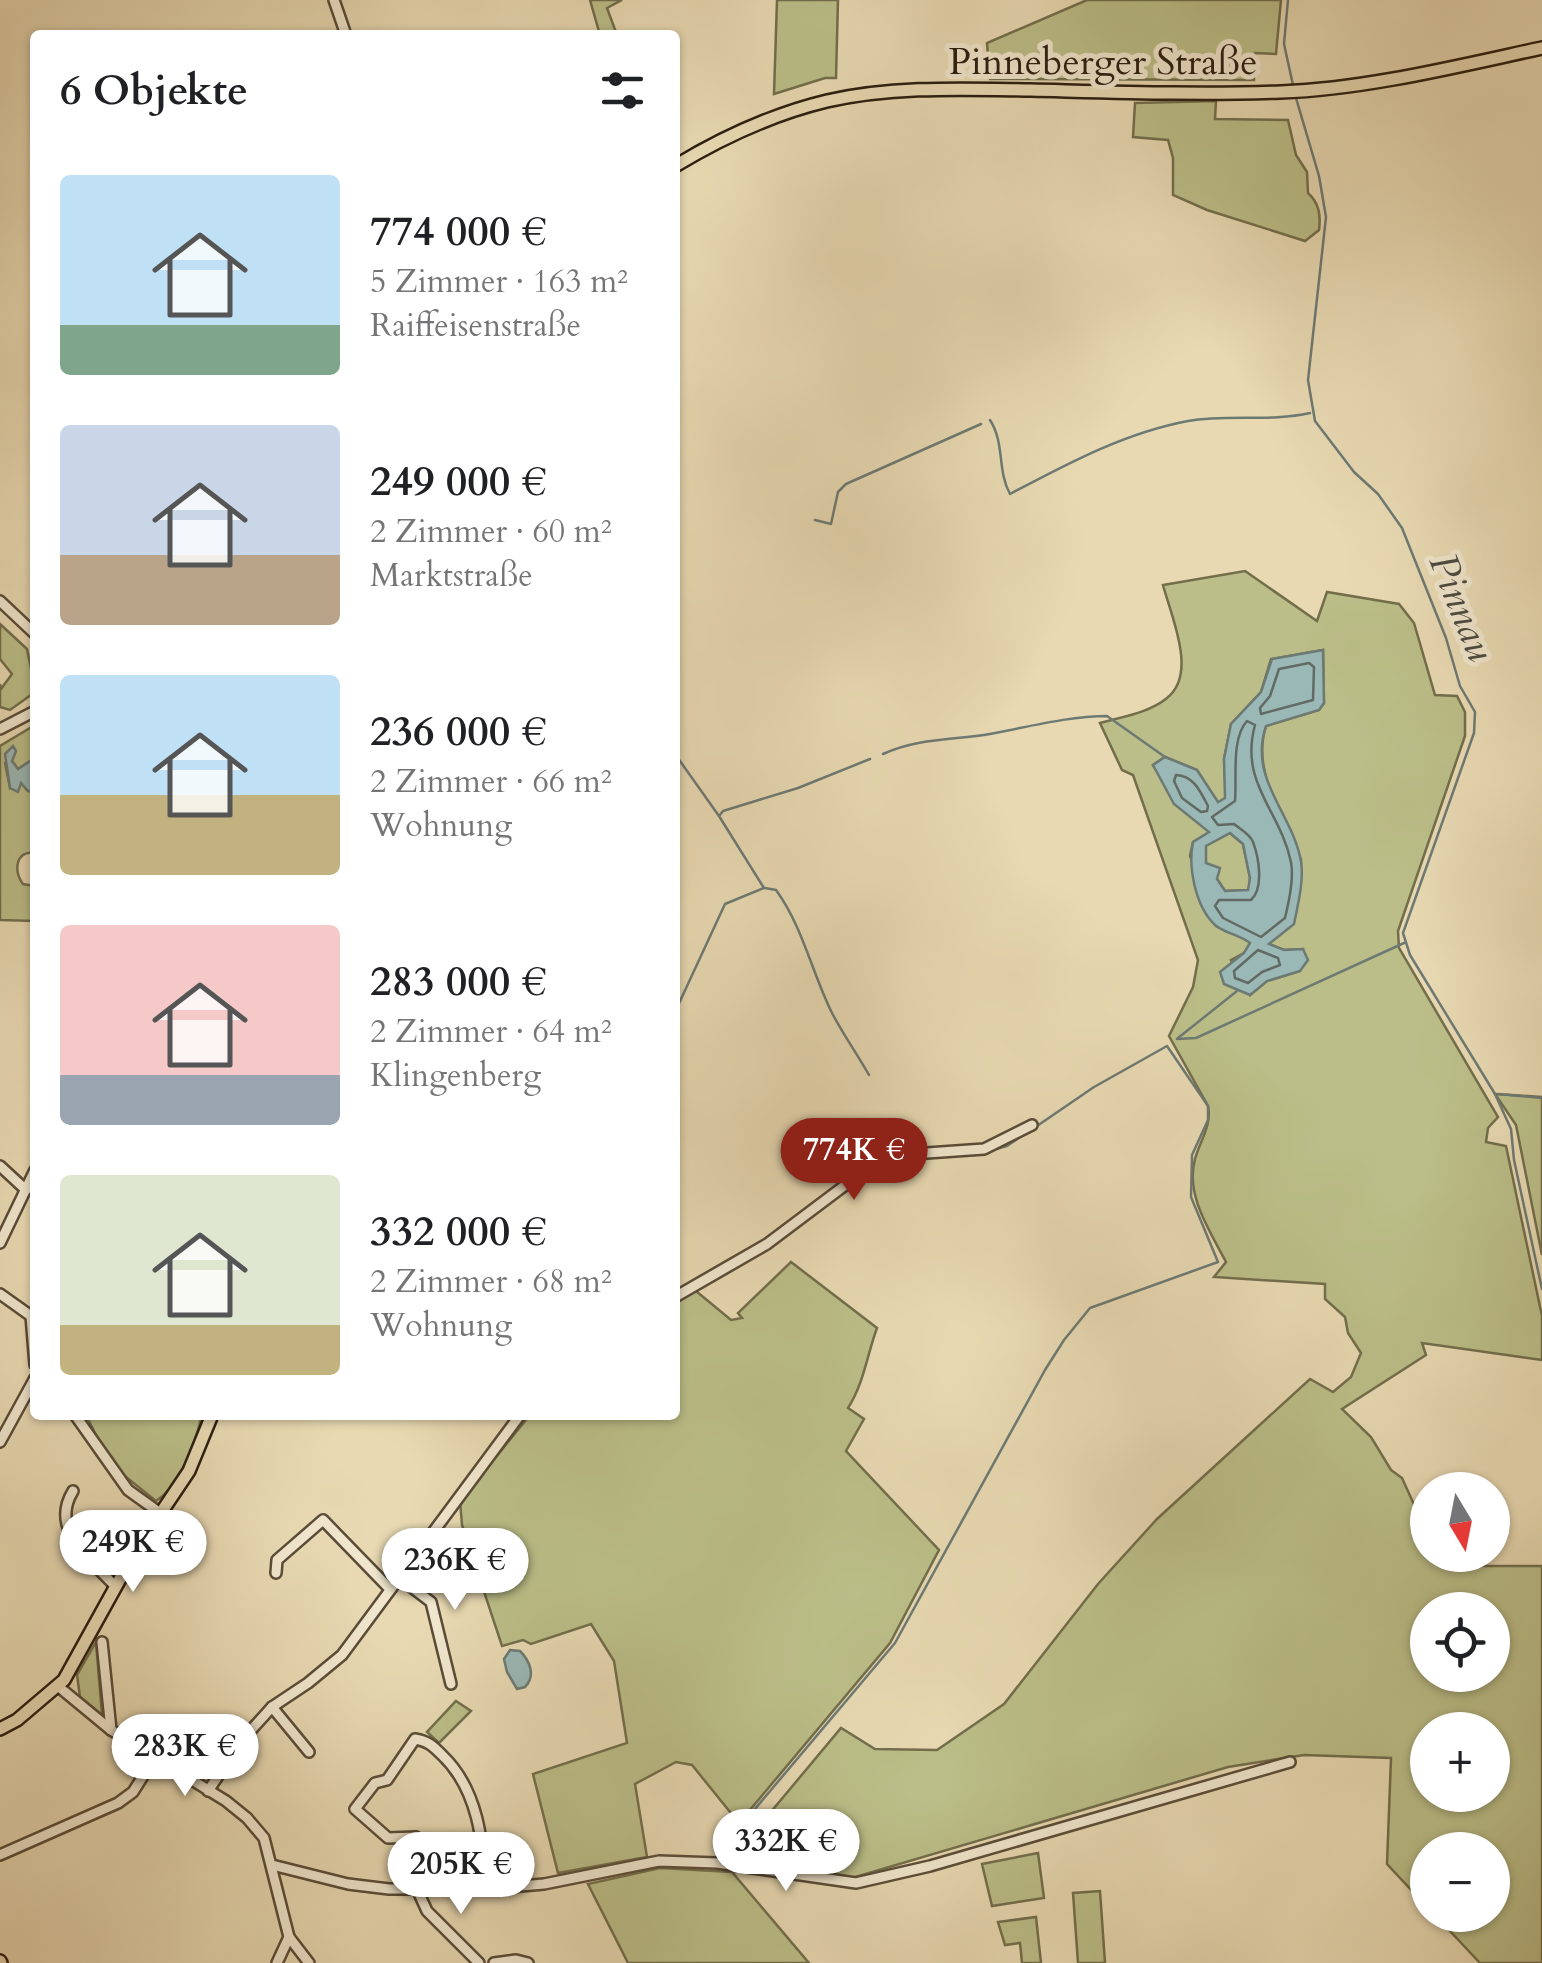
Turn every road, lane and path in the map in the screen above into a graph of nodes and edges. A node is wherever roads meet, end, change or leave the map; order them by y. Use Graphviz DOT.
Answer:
graph roads {
  1 [pos="334,0"];
  2 [pos="344,30"];
  3 [pos="1542,48"];
  4 [pos="680,163"];
  5 [pos="0,601"];
  6 [pos="30,629"];
  7 [pos="30,713"];
  8 [pos="0,729"];
  9 [pos="1032,1125"];
  10 [pos="0,1166"];
  11 [pos="30,1181"];
  12 [pos="26,1190"];
  13 [pos="0,1244"];
  14 [pos="680,1293"];
  15 [pos="0,1294"];
  16 [pos="30,1315"];
  17 [pos="30,1387"];
  18 [pos="79,1420"];
  19 [pos="210,1420"];
  20 [pos="516,1420"];
  21 [pos="0,1442"];
  22 [pos="73,1491"];
  23 [pos="160,1513"];
  24 [pos="276,1573"];
  25 [pos="398,1577"];
  26 [pos="115,1586"];
  27 [pos="389,1588"];
  28 [pos="102,1642"];
  29 [pos="451,1684"];
  30 [pos="58,1687"];
  31 [pos="272,1707"];
  32 [pos="0,1728"];
  33 [pos="111,1730"];
  34 [pos="309,1752"];
  35 [pos="154,1757"];
  36 [pos="1290,1762"];
  37 [pos="208,1791"];
  38 [pos="416,1837"];
  39 [pos="0,1855"];
  40 [pos="272,1865"];
  41 [pos="418,1889"];
  42 [pos="486,1889"];
  43 [pos="289,1937"];
  44 [pos="277,1963"];
  45 [pos="310,1963"];
  46 [pos="478,1963"];
  47 [pos="494,1963"];
  48 [pos="528,1963"];
  1 -- 2 [label="street"];
  3 -- 4 [label="main road, Pinneberger Straße"];
  5 -- 6 [label="street"];
  7 -- 8 [label="street"];
  9 -- 14 [label="street"];
  10 -- 12 [label="street"];
  11 -- 12 [label="street"];
  12 -- 13 [label="street"];
  15 -- 16 [label="street"];
  17 -- 21 [label="street"];
  18 -- 23 [label="street"];
  19 -- 23 [label="main road"];
  20 -- 25 [label="street"];
  22 -- 26 [label="street"];
  23 -- 26 [label="main road"];
  24 -- 27 [label="street"];
  25 -- 27 [label="street"];
  25 -- 29 [label="street"];
  26 -- 30 [label="main road"];
  27 -- 31 [label="street"];
  28 -- 33 [label="street"];
  30 -- 32 [label="main road"];
  30 -- 33 [label="street"];
  31 -- 34 [label="street"];
  31 -- 37 [label="street"];
  33 -- 35 [label="street"];
  35 -- 37 [label="street"];
  35 -- 39 [label="street"];
  36 -- 42 [label="street"];
  37 -- 40 [label="street"];
  38 -- 42 [label="street"];
  40 -- 41 [label="street"];
  40 -- 43 [label="street"];
  41 -- 42 [label="street"];
  41 -- 46 [label="street"];
  43 -- 44 [label="street"];
  43 -- 45 [label="street"];
  47 -- 48 [label="street"];
}
